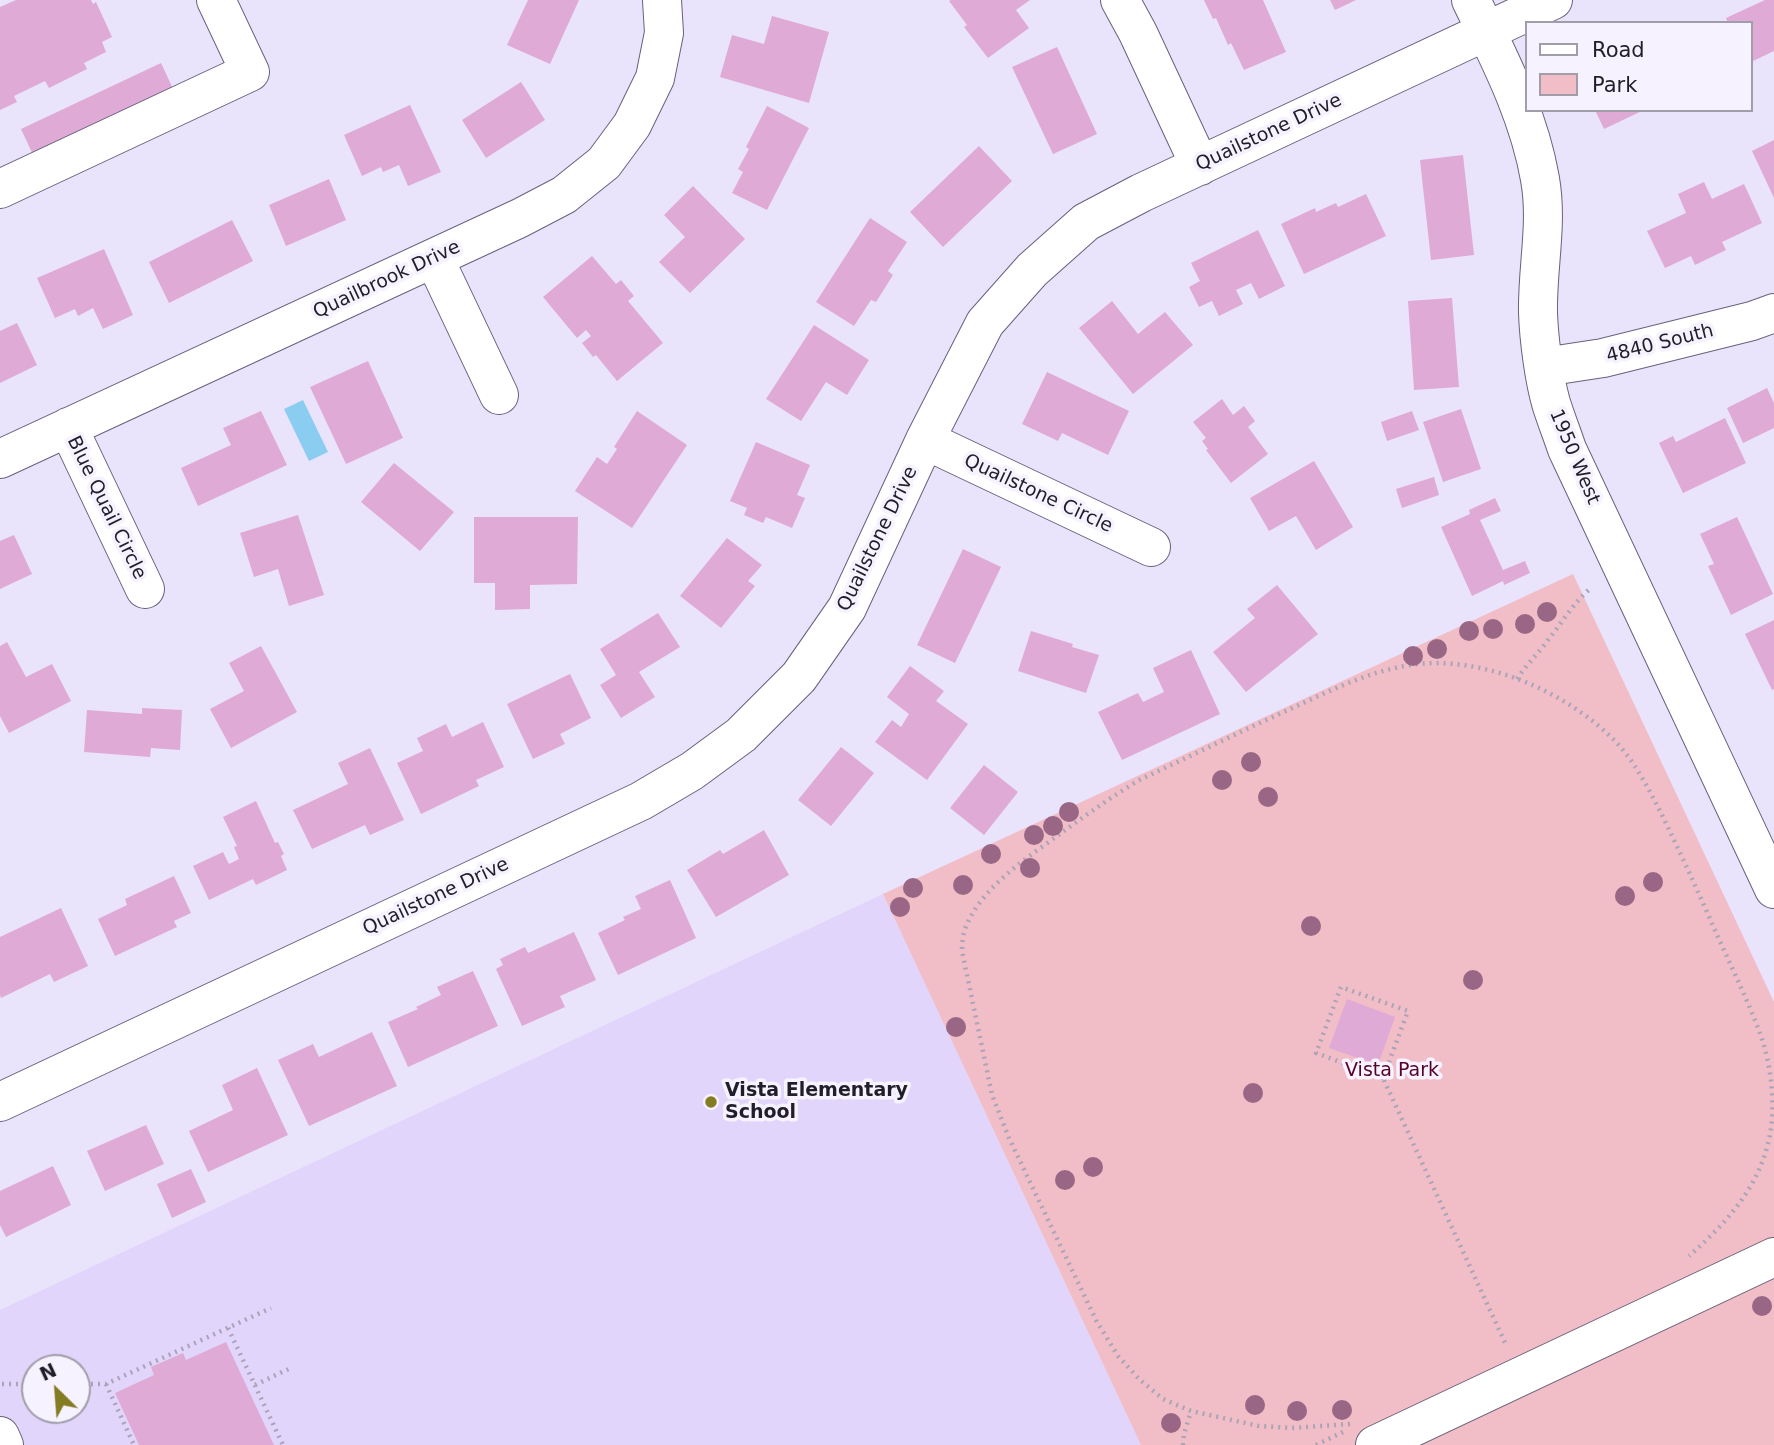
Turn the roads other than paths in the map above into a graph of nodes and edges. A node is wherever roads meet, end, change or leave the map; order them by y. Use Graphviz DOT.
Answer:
graph roads {
  1 [pos="216,0"];
  2 [pos="662,0"];
  3 [pos="1120,0"];
  4 [pos="1553,0"];
  5 [pos="1479,16"];
  6 [pos="1199,166"];
  7 [pos="0,188"];
  8 [pos="433,258"];
  9 [pos="1774,313"];
  10 [pos="1544,367"];
  11 [pos="499,395"];
  12 [pos="68,427"];
  13 [pos="925,440"];
  14 [pos="0,459"];
  15 [pos="1151,547"];
  16 [pos="145,589"];
  17 [pos="1774,889"];
  18 [pos="0,1102"];
  19 [pos="1774,1257"];
  20 [pos="0,1436"];
  21 [pos="1378,1438"];
  22 [pos="4,1445"];
  1 -- 7 [label="street"];
  2 -- 8 [label="street, Quailbrook Drive"];
  3 -- 6 [label="street"];
  4 -- 5 [label="street, Quailstone Drive"];
  5 -- 6 [label="street, Quailstone Drive"];
  5 -- 10 [label="street, 1950 West"];
  6 -- 13 [label="street, Quailstone Drive"];
  8 -- 11 [label="street"];
  8 -- 12 [label="street, Quailbrook Drive"];
  9 -- 10 [label="street, 4840 South"];
  10 -- 17 [label="street, 1950 West"];
  12 -- 14 [label="street, Quailbrook Drive"];
  12 -- 16 [label="street, Blue Quail Circle"];
  13 -- 15 [label="street, Quailstone Circle"];
  13 -- 18 [label="street, Quailstone Drive"];
  19 -- 21 [label="street"];
  20 -- 22 [label="street"];
}
